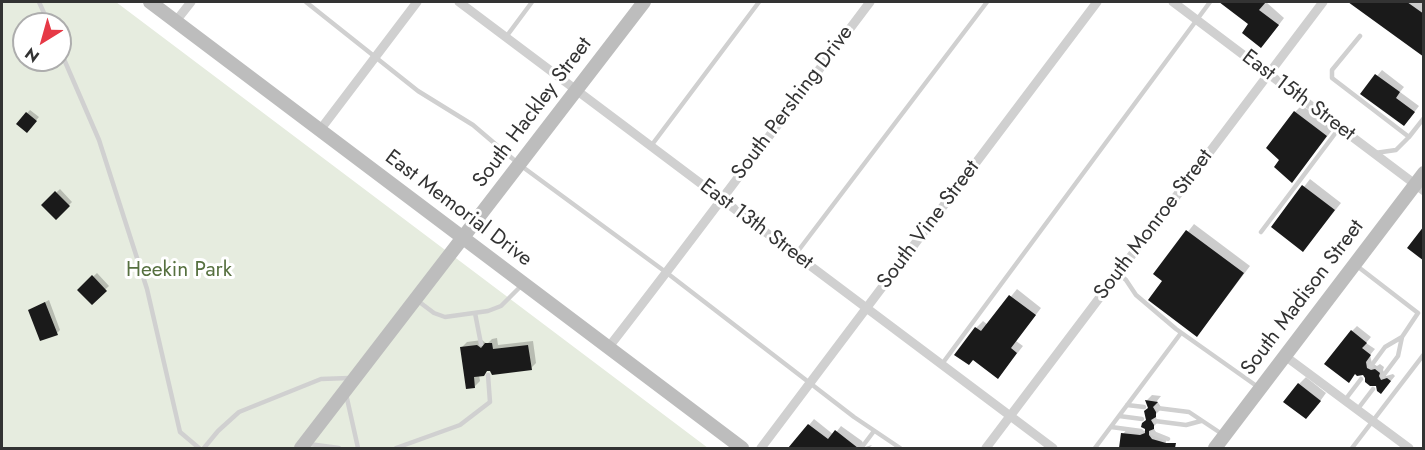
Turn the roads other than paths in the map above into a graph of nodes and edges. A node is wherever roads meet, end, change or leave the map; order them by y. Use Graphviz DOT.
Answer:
graph roads {
  1 [pos="150,2"];
  2 [pos="190,2"];
  3 [pos="306,2"];
  4 [pos="417,2"];
  5 [pos="459,2"];
  6 [pos="532,2"];
  7 [pos="644,2"];
  8 [pos="759,2"];
  9 [pos="870,2"];
  10 [pos="987,2"];
  11 [pos="1097,2"];
  12 [pos="1173,2"];
  13 [pos="1210,2"];
  14 [pos="1323,2"];
  15 [pos="1196,19"];
  16 [pos="176,21"];
  17 [pos="1360,36"];
  18 [pos="506,37"];
  19 [pos="376,56"];
  20 [pos="70,72"];
  21 [pos="1269,73"];
  22 [pos="577,90"];
  23 [pos="1424,118"];
  24 [pos="1340,127"];
  25 [pos="320,130"];
  26 [pos="1409,137"];
  27 [pos="651,146"];
  28 [pos="1375,153"];
  29 [pos="520,165"];
  30 [pos="1421,183"];
  31 [pos="721,199"];
  32 [pos="1261,232"];
  33 [pos="463,239"];
  34 [pos="795,255"];
  35 [pos="1355,264"];
  36 [pos="1118,272"];
  37 [pos="667,273"];
  38 [pos="523,284"];
  39 [pos="416,300"];
  40 [pos="866,309"];
  41 [pos="475,313"];
  42 [pos="1181,333"];
  43 [pos="1402,337"];
  44 [pos="481,344"];
  45 [pos="608,348"];
  46 [pos="1424,354"];
  47 [pos="1285,356"];
  48 [pos="941,365"];
  49 [pos="1371,366"];
  50 [pos="488,375"];
  51 [pos="1383,375"];
  52 [pos="355,378"];
  53 [pos="1361,379"];
  54 [pos="811,382"];
  55 [pos="1261,388"];
  56 [pos="1374,389"];
  57 [pos="345,392"];
  58 [pos="1345,400"];
  59 [pos="1127,405"];
  60 [pos="1144,407"];
  61 [pos="1157,408"];
  62 [pos="1358,410"];
  63 [pos="1010,416"];
  64 [pos="1119,416"];
  65 [pos="1142,419"];
  66 [pos="1201,420"];
  67 [pos="1155,421"];
  68 [pos="1373,421"];
  69 [pos="1111,427"];
  70 [pos="874,431"];
  71 [pos="1141,431"];
  72 [pos="1153,433"];
  73 [pos="1224,436"];
  74 [pos="1168,439"];
  75 [pos="303,446"];
  76 [pos="862,447"];
  77 [pos="199,448"];
  78 [pos="204,448"];
  79 [pos="339,448"];
  80 [pos="358,448"];
  81 [pos="396,448"];
  82 [pos="742,448"];
  83 [pos="761,448"];
  84 [pos="900,448"];
  85 [pos="986,448"];
  86 [pos="1053,448"];
  87 [pos="1095,448"];
  88 [pos="1215,448"];
  89 [pos="1352,448"];
  90 [pos="1409,448"];
  1 -- 16 [label="main road, East Memorial Drive"];
  2 -- 16 [label="street"];
  3 -- 19 [label="lane"];
  4 -- 19 [label="street"];
  5 -- 18 [label="street, East 13th Street"];
  6 -- 18 [label="lane"];
  7 -- 22 [label="main road, South Hackley Street"];
  8 -- 27 [label="lane"];
  9 -- 31 [label="street, South Pershing Drive"];
  10 -- 34 [label="lane"];
  11 -- 40 [label="street, South Vine Street"];
  12 -- 15 [label="street, East 15th Street"];
  13 -- 15 [label="lane"];
  14 -- 21 [label="street, South Monroe Street"];
  15 -- 21 [label="street, East 15th Street"];
  15 -- 48 [label="lane"];
  16 -- 25 [label="main road, East Memorial Drive"];
  17 -- 26 [label="lane"];
  18 -- 22 [label="street, East 13th Street"];
  19 -- 25 [label="street"];
  19 -- 29 [label="lane"];
  20 -- 77 [label="lane"];
  21 -- 24 [label="street, East 15th Street"];
  21 -- 36 [label="street, South Monroe Street"];
  22 -- 27 [label="street, East 13th Street"];
  22 -- 29 [label="main road, South Hackley Street"];
  23 -- 26 [label="lane"];
  24 -- 28 [label="street, East 15th Street"];
  24 -- 32 [label="lane"];
  25 -- 33 [label="main road, East Memorial Drive"];
  26 -- 28 [label="lane"];
  27 -- 31 [label="street, East 13th Street"];
  28 -- 30 [label="street, East 15th Street"];
  29 -- 33 [label="main road, South Hackley Street"];
  29 -- 37 [label="lane"];
  30 -- 35 [label="main road, South Madison Street"];
  31 -- 34 [label="street, East 13th Street"];
  31 -- 37 [label="street, South Pershing Drive"];
  33 -- 38 [label="main road, East Memorial Drive"];
  33 -- 39 [label="main road, South Hackley Street"];
  34 -- 40 [label="street, East 13th Street"];
  35 -- 43 [label="lane"];
  35 -- 47 [label="main road, South Madison Street"];
  36 -- 42 [label="lane"];
  36 -- 63 [label="street, South Monroe Street"];
  37 -- 45 [label="street, South Pershing Drive"];
  37 -- 54 [label="lane"];
  38 -- 41 [label="lane"];
  38 -- 45 [label="main road, East Memorial Drive"];
  39 -- 41 [label="lane"];
  39 -- 52 [label="main road, South Hackley Street"];
  40 -- 48 [label="street, East 13th Street"];
  40 -- 54 [label="street, South Vine Street"];
  41 -- 44 [label="lane"];
  42 -- 55 [label="lane"];
  42 -- 59 [label="lane"];
  43 -- 49 [label="lane"];
  43 -- 51 [label="lane"];
  45 -- 82 [label="main road, East Memorial Drive"];
  46 -- 68 [label="lane"];
  47 -- 55 [label="main road, South Madison Street"];
  47 -- 58 [label="street"];
  48 -- 63 [label="street, East 13th Street"];
  50 -- 81 [label="lane"];
  52 -- 57 [label="main road, South Hackley Street"];
  52 -- 78 [label="lane"];
  53 -- 58 [label="lane"];
  54 -- 70 [label="lane"];
  54 -- 83 [label="street, South Vine Street"];
  55 -- 73 [label="main road, South Madison Street"];
  56 -- 62 [label="lane"];
  57 -- 75 [label="main road, South Hackley Street"];
  57 -- 80 [label="lane"];
  58 -- 62 [label="street"];
  59 -- 60 [label="lane"];
  59 -- 64 [label="lane"];
  61 -- 66 [label="lane"];
  62 -- 68 [label="street"];
  63 -- 85 [label="street, South Monroe Street"];
  63 -- 86 [label="street, East 13th Street"];
  64 -- 65 [label="lane"];
  64 -- 69 [label="lane"];
  66 -- 67 [label="lane"];
  66 -- 73 [label="lane"];
  68 -- 89 [label="lane"];
  68 -- 90 [label="street"];
  69 -- 71 [label="lane"];
  69 -- 87 [label="lane"];
  70 -- 76 [label="lane"];
  70 -- 84 [label="lane"];
  72 -- 74 [label="lane"];
  73 -- 88 [label="main road, South Madison Street"];
  75 -- 79 [label="lane"];
}
